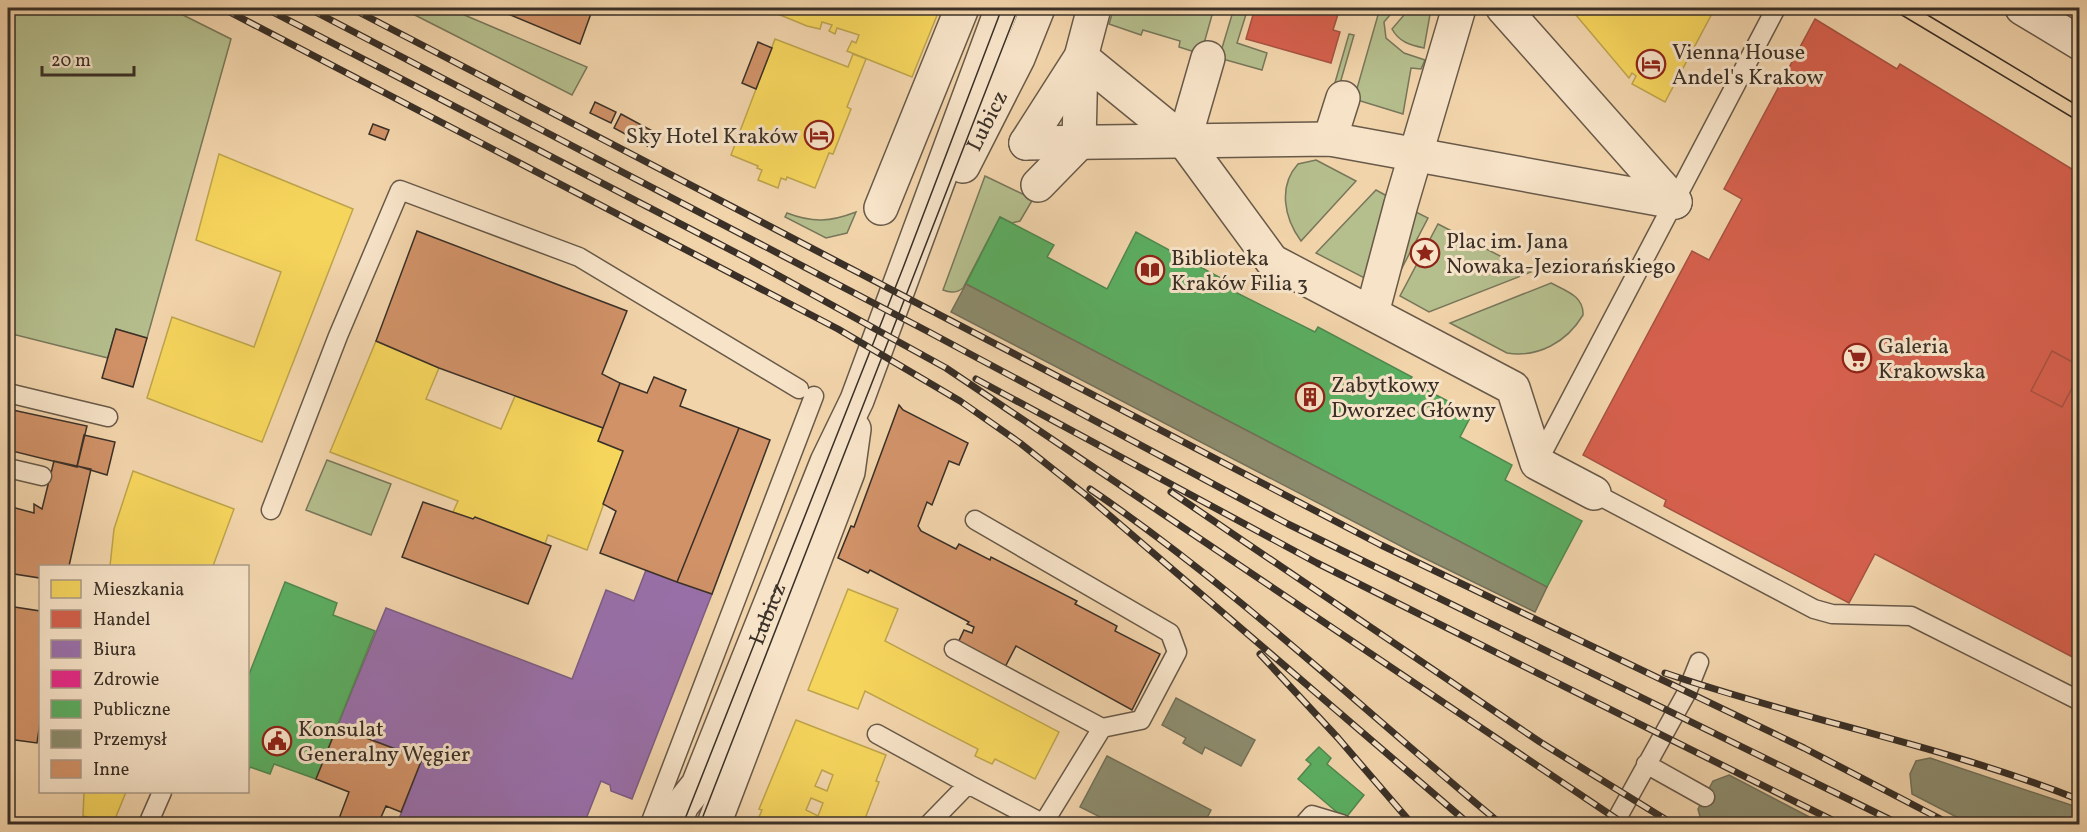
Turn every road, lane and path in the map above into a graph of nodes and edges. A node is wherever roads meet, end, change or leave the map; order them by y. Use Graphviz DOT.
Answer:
graph roads {
  1 [pos="962,8"];
  2 [pos="1002,8"];
  3 [pos="1021,8"];
  4 [pos="1038,8"];
  5 [pos="1094,8"];
  6 [pos="1460,8"];
  7 [pos="1503,8"];
  8 [pos="1776,8"];
  9 [pos="2022,8"];
  10 [pos="2079,43"];
  11 [pos="1081,57"];
  12 [pos="1208,58"];
  13 [pos="1343,98"];
  14 [pos="1330,139"];
  15 [pos="1184,141"];
  16 [pos="1078,142"];
  17 [pos="1416,153"];
  18 [pos="953,182"];
  19 [pos="1038,186"];
  20 [pos="1675,202"];
  21 [pos="881,208"];
  22 [pos="922,227"];
  23 [pos="1372,313"];
  24 [pos="8,393"];
  25 [pos="857,400"];
  26 [pos="108,417"];
  27 [pos="1537,463"];
  28 [pos="8,468"];
  29 [pos="42,476"];
  30 [pos="1594,493"];
  31 [pos="271,510"];
  32 [pos="975,520"];
  33 [pos="954,649"];
  34 [pos="1698,662"];
  35 [pos="2079,701"];
  36 [pos="1102,728"];
  37 [pos="876,734"];
  38 [pos="1646,764"];
  39 [pos="968,784"];
  40 [pos="162,793"];
  41 [pos="1705,797"];
  42 [pos="1044,824"];
  43 [pos="148,825"];
  44 [pos="650,825"];
  45 [pos="674,825"];
  46 [pos="714,825"];
  47 [pos="930,825"];
  48 [pos="1304,825"];
  49 [pos="1342,825"];
  50 [pos="1614,825"];
  1 -- 21 [label="street"];
  2 -- 22 [label="street, Lubicz"];
  3 -- 18 [label="lane"];
  4 -- 18 [label="street, Lubicz"];
  5 -- 11 [label="street"];
  6 -- 17 [label="street"];
  7 -- 20 [label="street"];
  8 -- 20 [label="lane"];
  9 -- 10 [label="street"];
  11 -- 15 [label="street"];
  11 -- 16 [label="street"];
  11 -- 16 [label="street"];
  12 -- 15 [label="street"];
  13 -- 14 [label="street"];
  14 -- 15 [label="street"];
  14 -- 17 [label="street"];
  15 -- 16 [label="street"];
  15 -- 23 [label="street"];
  16 -- 19 [label="street"];
  17 -- 20 [label="street"];
  17 -- 23 [label="street"];
  18 -- 22 [label="street, Lubicz"];
  20 -- 27 [label="lane"];
  22 -- 25 [label="street, Lubicz"];
  23 -- 27 [label="street"];
  24 -- 26 [label="lane"];
  25 -- 45 [label="street, Lubicz"];
  25 -- 46 [label="street, Lubicz"];
  27 -- 30 [label="street"];
  28 -- 29 [label="lane"];
  30 -- 35 [label="lane"];
  31 -- 44 [label="lane"];
  32 -- 36 [label="lane"];
  33 -- 36 [label="lane"];
  34 -- 38 [label="lane"];
  36 -- 42 [label="lane"];
  37 -- 39 [label="lane"];
  38 -- 41 [label="lane"];
  38 -- 50 [label="lane"];
  39 -- 42 [label="lane"];
  39 -- 47 [label="lane"];
  40 -- 43 [label="lane"];
  48 -- 49 [label="lane"];
}
